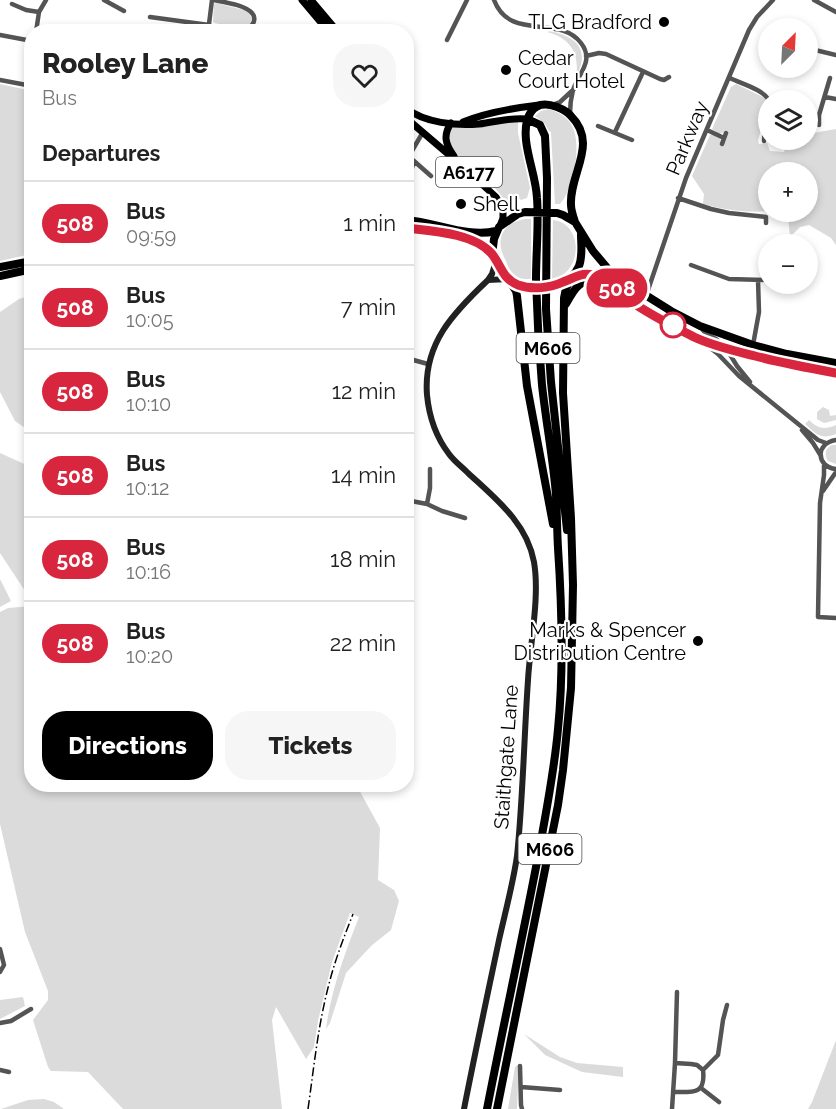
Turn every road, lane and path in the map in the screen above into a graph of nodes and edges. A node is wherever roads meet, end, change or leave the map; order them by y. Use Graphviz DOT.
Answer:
graph roads {
  1 [pos="46,0"];
  2 [pos="104,0"];
  3 [pos="212,0"];
  4 [pos="302,0"];
  5 [pos="311,0"];
  6 [pos="467,0"];
  7 [pos="494,0"];
  8 [pos="773,0"];
  9 [pos="814,0"];
  10 [pos="12,4"];
  11 [pos="124,11"];
  12 [pos="39,12"];
  13 [pos="836,12"];
  14 [pos="150,17"];
  15 [pos="37,24"];
  16 [pos="202,24"];
  17 [pos="209,24"];
  18 [pos="252,24"];
  19 [pos="322,24"];
  20 [pos="331,24"];
  21 [pos="0,35"];
  22 [pos="24,40"];
  23 [pos="447,40"];
  24 [pos="818,51"];
  25 [pos="586,56"];
  26 [pos="836,56"];
  27 [pos="643,72"];
  28 [pos="669,76"];
  29 [pos="730,78"];
  30 [pos="830,78"];
  31 [pos="0,80"];
  32 [pos="24,84"];
  33 [pos="574,89"];
  34 [pos="758,92"];
  35 [pos="825,96"];
  36 [pos="836,99"];
  37 [pos="539,105"];
  38 [pos="552,105"];
  39 [pos="414,113"];
  40 [pos="570,114"];
  41 [pos="819,115"];
  42 [pos="527,119"];
  43 [pos="451,123"];
  44 [pos="461,123"];
  45 [pos="414,125"];
  46 [pos="819,125"];
  47 [pos="598,126"];
  48 [pos="419,130"];
  49 [pos="707,130"];
  50 [pos="615,132"];
  51 [pos="632,140"];
  52 [pos="414,142"];
  53 [pos="722,144"];
  54 [pos="414,161"];
  55 [pos="461,165"];
  56 [pos="431,176"];
  57 [pos="678,198"];
  58 [pos="414,220"];
  59 [pos="575,222"];
  60 [pos="766,223"];
  61 [pos="414,229"];
  62 [pos="498,229"];
  63 [pos="581,233"];
  64 [pos="494,258"];
  65 [pos="24,262"];
  66 [pos="691,264"];
  67 [pos="0,267"];
  68 [pos="24,271"];
  69 [pos="0,276"];
  70 [pos="573,277"];
  71 [pos="488,280"];
  72 [pos="508,280"];
  73 [pos="758,280"];
  74 [pos="622,293"];
  75 [pos="758,294"];
  76 [pos="646,296"];
  77 [pos="565,307"];
  78 [pos="700,326"];
  79 [pos="697,338"];
  80 [pos="753,345"];
  81 [pos="726,348"];
  82 [pos="414,360"];
  83 [pos="836,363"];
  84 [pos="428,364"];
  85 [pos="836,373"];
  86 [pos="755,388"];
  87 [pos="783,411"];
  88 [pos="836,440"];
  89 [pos="826,443"];
  90 [pos="821,456"];
  91 [pos="824,465"];
  92 [pos="430,469"];
  93 [pos="836,471"];
  94 [pos="821,493"];
  95 [pos="414,502"];
  96 [pos="427,504"];
  97 [pos="465,518"];
  98 [pos="558,545"];
  99 [pos="573,585"];
  100 [pos="836,618"];
  101 [pos="0,949"];
  102 [pos="0,972"];
  103 [pos="677,992"];
  104 [pos="728,1005"];
  105 [pos="32,1009"];
  106 [pos="0,1023"];
  107 [pos="675,1063"];
  108 [pos="520,1066"];
  109 [pos="0,1070"];
  110 [pos="703,1070"];
  111 [pos="9,1072"];
  112 [pos="521,1086"];
  113 [pos="701,1088"];
  114 [pos="560,1090"];
  115 [pos="673,1092"];
  116 [pos="719,1102"];
  117 [pos="464,1109"];
  118 [pos="487,1109"];
  119 [pos="497,1109"];
  120 [pos="522,1109"];
  121 [pos="672,1109"];
  1 -- 12 [label="street"];
  2 -- 11 [label="street"];
  3 -- 17 [label="street"];
  3 -- 18 [label="street"];
  4 -- 19 [label="main road"];
  5 -- 20 [label="main road"];
  6 -- 23 [label="street"];
  7 -- 25 [label="street"];
  8 -- 29 [label="street, Parkway"];
  9 -- 13 [label="street"];
  10 -- 12 [label="street"];
  12 -- 15 [label="street"];
  14 -- 16 [label="street"];
  21 -- 22 [label="street"];
  24 -- 26 [label="street"];
  25 -- 27 [label="street"];
  25 -- 33 [label="street"];
  27 -- 28 [label="street"];
  27 -- 50 [label="street"];
  29 -- 34 [label="street"];
  29 -- 49 [label="street, Parkway"];
  30 -- 35 [label="street"];
  31 -- 32 [label="street"];
  33 -- 38 [label="street"];
  33 -- 40 [label="street"];
  35 -- 36 [label="street"];
  35 -- 41 [label="street"];
  37 -- 38 [label="highway"];
  37 -- 42 [label="highway"];
  37 -- 44 [label="main road"];
  38 -- 40 [label="highway"];
  39 -- 43 [label="main road"];
  40 -- 59 [label="highway"];
  41 -- 46 [label="street"];
  42 -- 44 [label="main road"];
  42 -- 98 [label="highway, M606"];
  42 -- 99 [label="highway, M606"];
  43 -- 44 [label="main road"];
  43 -- 55 [label="main road"];
  45 -- 48 [label="main road, A6177"];
  47 -- 50 [label="street"];
  48 -- 52 [label="street"];
  48 -- 55 [label="main road, A6177"];
  49 -- 53 [label="street"];
  49 -- 57 [label="street, Parkway"];
  50 -- 51 [label="street"];
  54 -- 56 [label="street"];
  55 -- 62 [label="main road, A6177"];
  57 -- 60 [label="street"];
  57 -- 76 [label="street, Parkway"];
  58 -- 62 [label="highway"];
  59 -- 62 [label="highway"];
  59 -- 63 [label="highway"];
  61 -- 64 [label="highway"];
  62 -- 64 [label="highway, A6177"];
  63 -- 70 [label="highway"];
  63 -- 76 [label="highway"];
  64 -- 71 [label="street, Staithgate Lane"];
  64 -- 72 [label="highway"];
  65 -- 67 [label="highway"];
  66 -- 73 [label="street"];
  68 -- 69 [label="highway"];
  70 -- 72 [label="highway"];
  70 -- 74 [label="highway"];
  70 -- 77 [label="highway, M606"];
  71 -- 72 [label="street"];
  71 -- 84 [label="street, Staithgate Lane"];
  72 -- 98 [label="highway, M606"];
  74 -- 77 [label="highway, M606"];
  74 -- 79 [label="highway"];
  75 -- 80 [label="street"];
  76 -- 78 [label="highway"];
  77 -- 99 [label="highway, M606"];
  78 -- 80 [label="highway"];
  78 -- 81 [label="street"];
  79 -- 81 [label="highway"];
  79 -- 86 [label="street"];
  80 -- 83 [label="highway"];
  81 -- 85 [label="highway"];
  81 -- 86 [label="street"];
  82 -- 84 [label="street"];
  84 -- 117 [label="street, Staithgate Lane"];
  86 -- 87 [label="street"];
  87 -- 89 [label="street"];
  87 -- 90 [label="street"];
  88 -- 89 [label="street"];
  89 -- 90 [label="street"];
  90 -- 91 [label="street"];
  91 -- 93 [label="street"];
  91 -- 94 [label="street"];
  92 -- 96 [label="street"];
  93 -- 94 [label="street"];
  94 -- 100 [label="street"];
  95 -- 96 [label="street"];
  96 -- 97 [label="street"];
  98 -- 118 [label="highway, M606"];
  99 -- 119 [label="highway, M606"];
  101 -- 102 [label="street"];
  103 -- 107 [label="street"];
  104 -- 110 [label="street"];
  105 -- 106 [label="street"];
  107 -- 110 [label="street"];
  107 -- 115 [label="street"];
  108 -- 112 [label="street"];
  109 -- 111 [label="street"];
  110 -- 113 [label="street"];
  112 -- 114 [label="street"];
  112 -- 120 [label="street"];
  113 -- 115 [label="street"];
  113 -- 116 [label="street"];
  115 -- 121 [label="street"];
}
